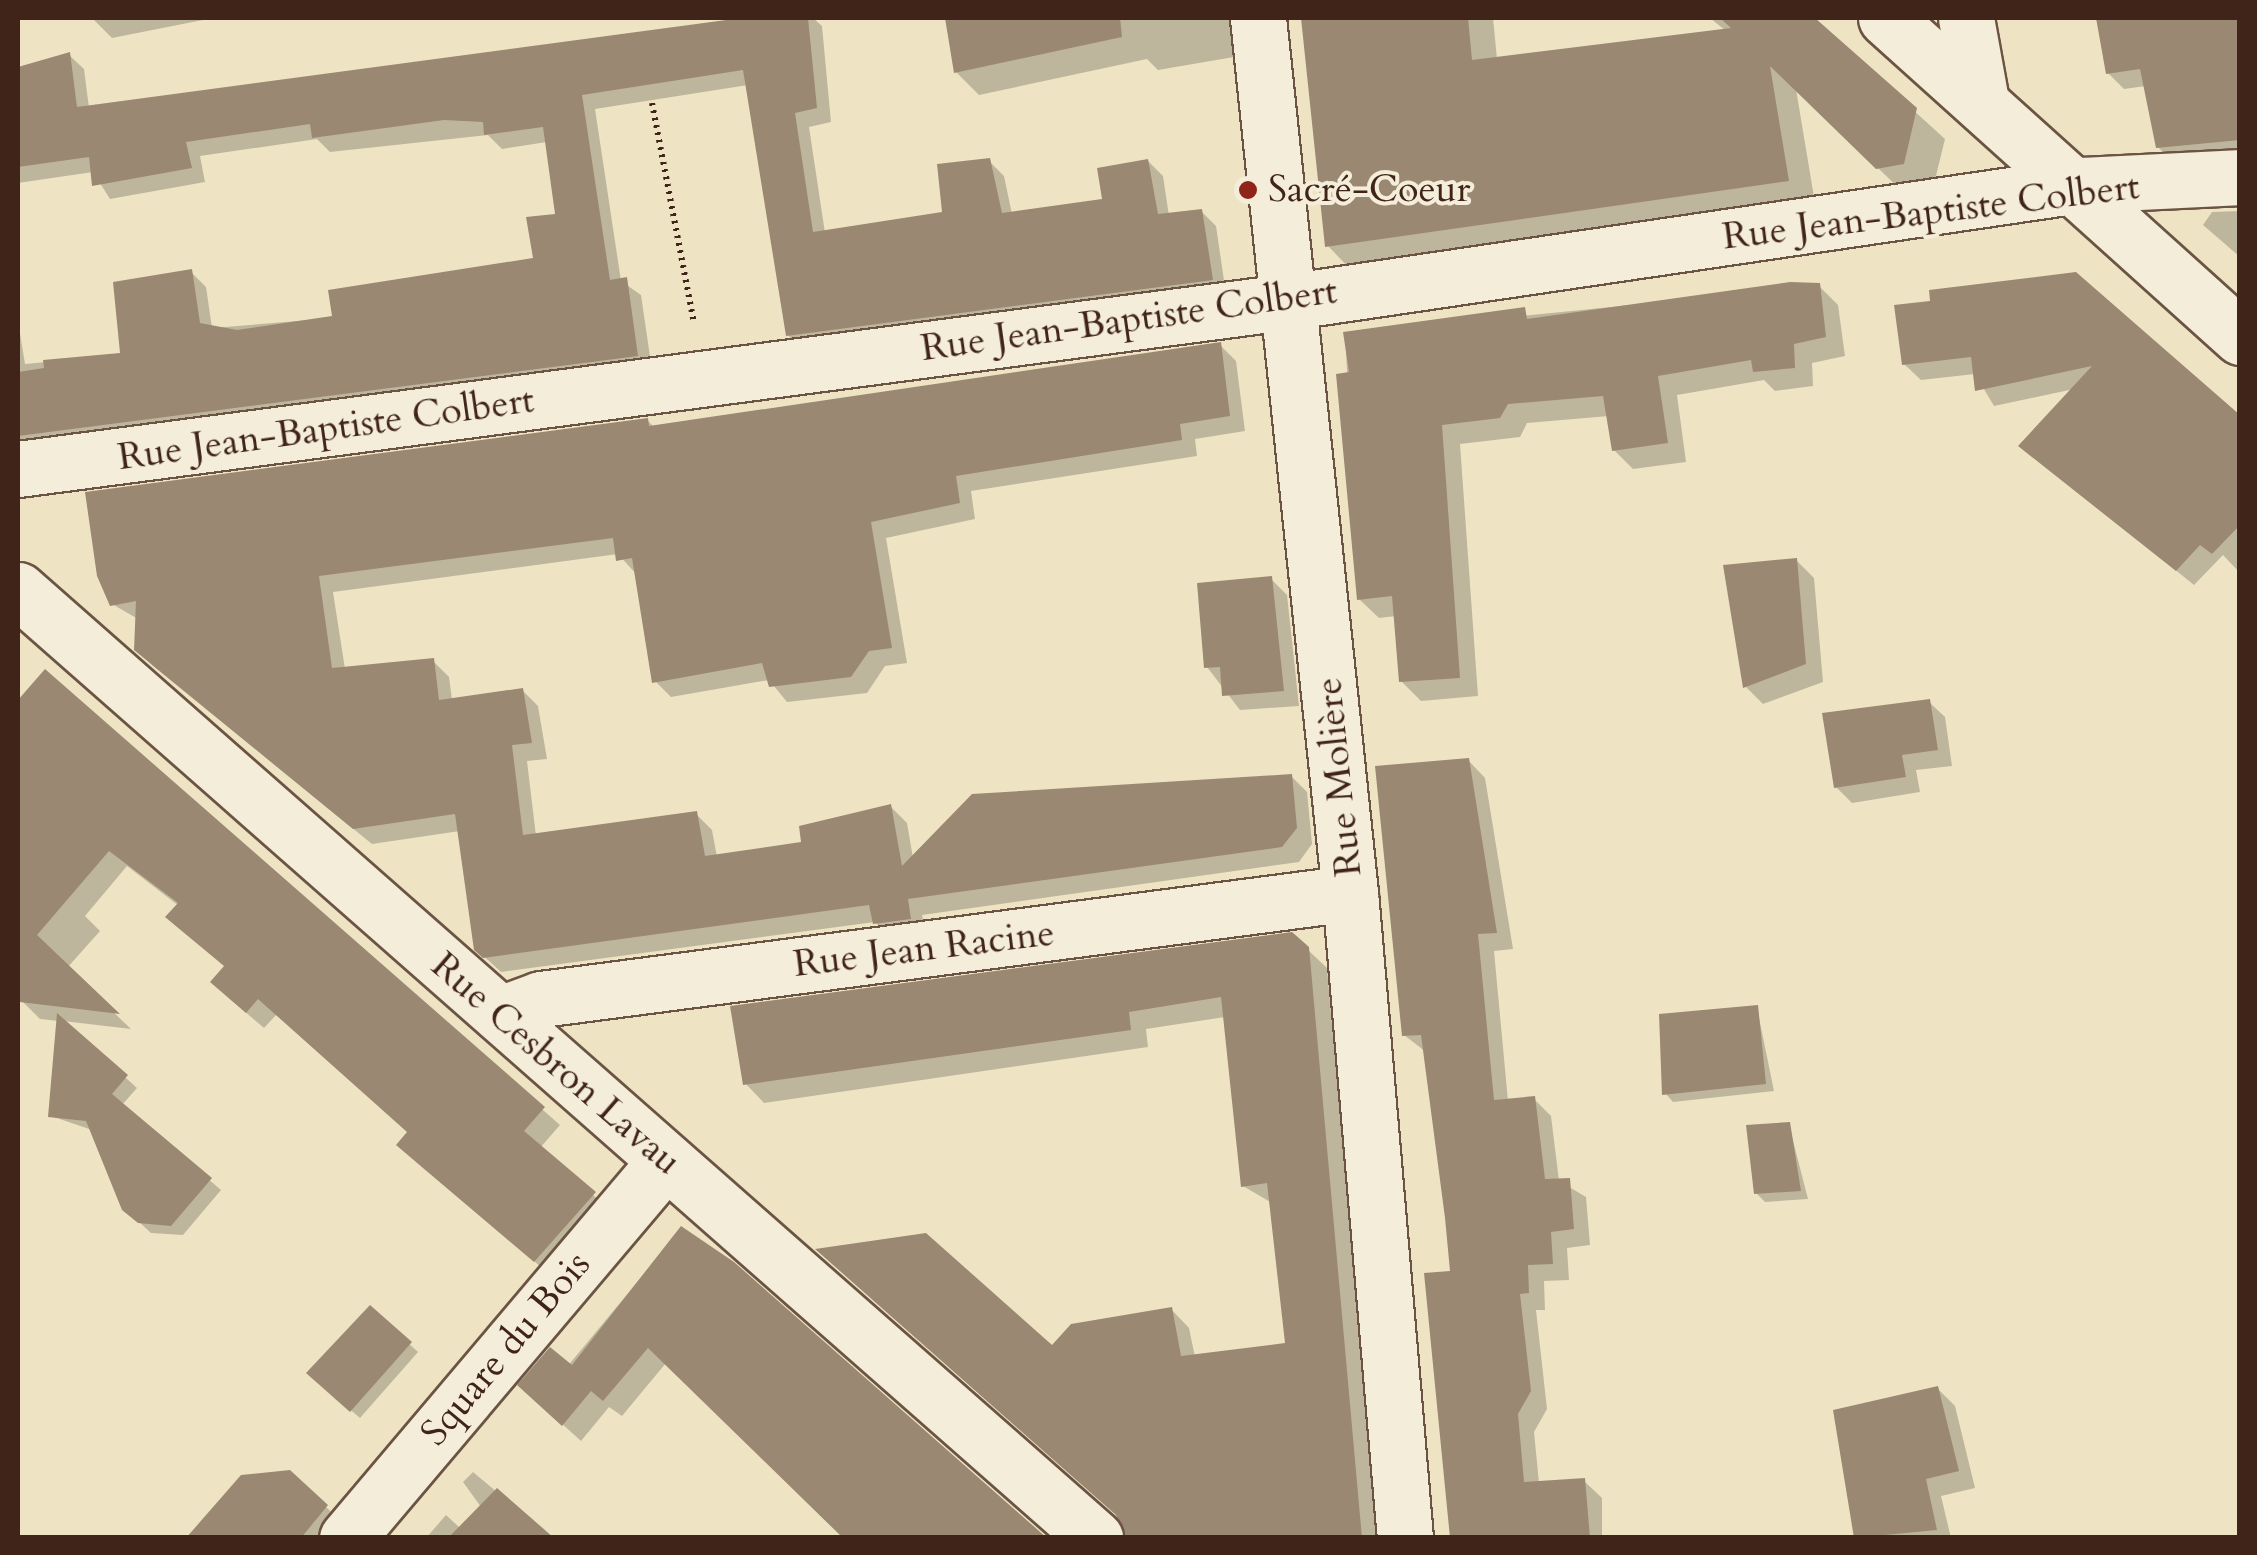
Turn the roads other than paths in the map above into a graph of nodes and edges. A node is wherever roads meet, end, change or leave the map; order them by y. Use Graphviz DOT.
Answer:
graph roads {
  1 [pos="1258,18"];
  2 [pos="1966,18"];
  3 [pos="1896,20"];
  4 [pos="1981,101"];
  5 [pos="2240,178"];
  6 [pos="2079,185"];
  7 [pos="1292,301"];
  8 [pos="2240,337"];
  9 [pos="18,469"];
  10 [pos="18,590"];
  11 [pos="1350,893"];
  12 [pos="500,1014"];
  13 [pos="666,1160"];
  14 [pos="347,1538"];
  15 [pos="1095,1538"];
  16 [pos="1405,1538"];
  1 -- 7 [label="street, Rue Molière"];
  2 -- 4 [label="street"];
  3 -- 4 [label="street"];
  4 -- 6 [label="street"];
  5 -- 6 [label="street, Rue Jean-Baptiste Colbert"];
  6 -- 7 [label="street, Rue Jean-Baptiste Colbert"];
  6 -- 8 [label="street"];
  7 -- 9 [label="street, Rue Jean-Baptiste Colbert"];
  7 -- 11 [label="street, Rue Molière"];
  10 -- 12 [label="street, Rue Cesbron Lavau"];
  11 -- 12 [label="street, Rue Jean Racine"];
  11 -- 16 [label="street, Rue Molière"];
  12 -- 13 [label="street, Rue Cesbron Lavau"];
  13 -- 14 [label="street, Square du Bois"];
  13 -- 15 [label="street, Rue Cesbron Lavau"];
}
